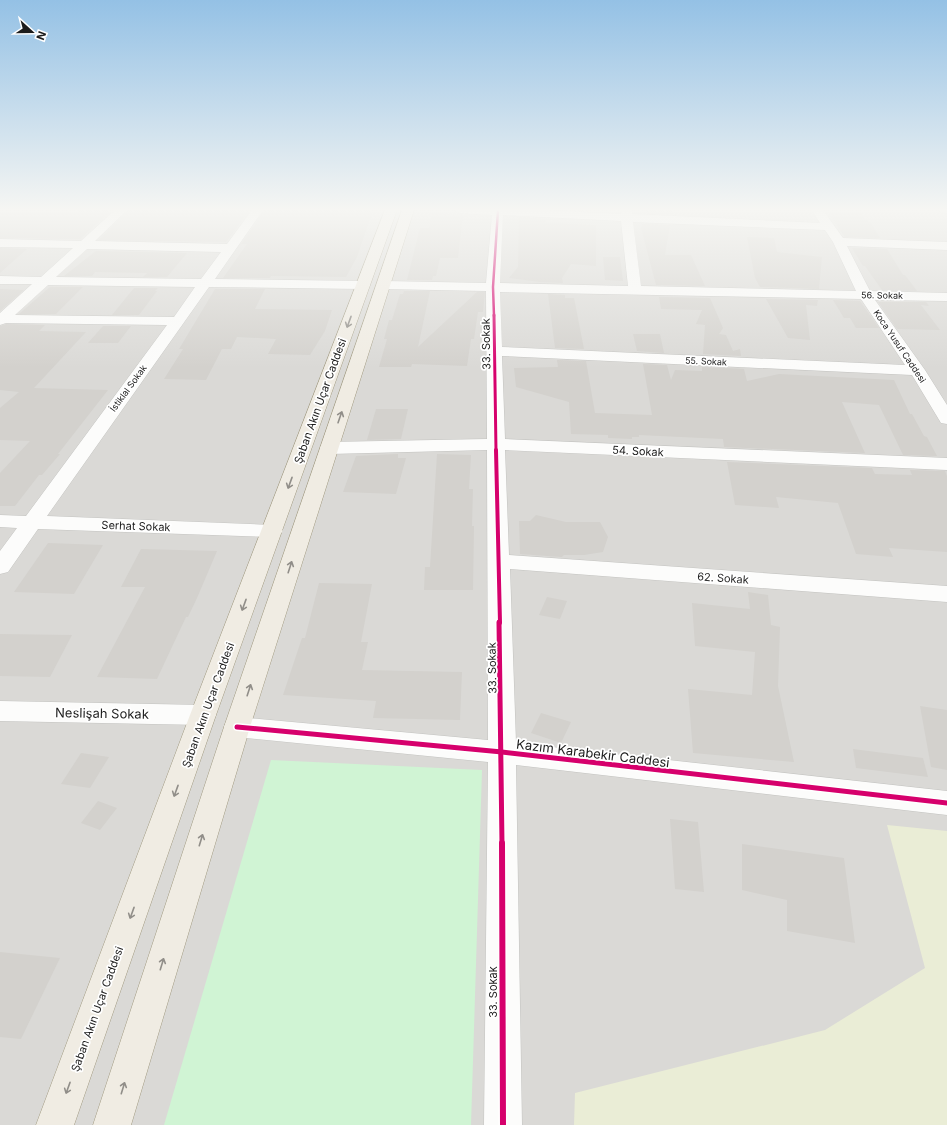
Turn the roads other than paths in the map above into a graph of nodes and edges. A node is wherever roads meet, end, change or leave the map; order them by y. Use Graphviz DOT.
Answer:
graph roads {
  1 [pos="63,262"];
  2 [pos="219,262"];
  3 [pos="371,262"];
  4 [pos="391,262"];
  5 [pos="495,262"];
  6 [pos="632,262"];
  7 [pos="849,262"];
  8 [pos="0,280"];
  9 [pos="43,280"];
  10 [pos="204,283"];
  11 [pos="363,285"];
  12 [pos="384,286"];
  13 [pos="493,287"];
  14 [pos="635,290"];
  15 [pos="865,295"];
  16 [pos="947,296"];
  17 [pos="1,320"];
  18 [pos="177,321"];
  19 [pos="495,351"];
  20 [pos="917,370"];
  21 [pos="947,420"];
  22 [pos="497,444"];
  23 [pos="330,448"];
  24 [pos="947,464"];
  25 [pos="0,521"];
  26 [pos="32,522"];
  27 [pos="272,531"];
  28 [pos="499,561"];
  29 [pos="0,568"];
  30 [pos="947,594"];
  31 [pos="0,711"];
  32 [pos="203,715"];
  33 [pos="237,727"];
  34 [pos="502,752"];
  35 [pos="947,803"];
  36 [pos="55,1125"];
  37 [pos="112,1125"];
  38 [pos="503,1125"];
  1 -- 9 [label="street"];
  2 -- 10 [label="street, İstiklal Sokak"];
  3 -- 11 [label="main road, Şaban Akın Uçar Caddesi"];
  4 -- 12 [label="main road, Şaban Akın Uçar Caddesi"];
  5 -- 13 [label="street, 33. Sokak"];
  6 -- 14 [label="street"];
  7 -- 15 [label="street, Koca Yusuf Caddesi"];
  8 -- 9 [label="street"];
  9 -- 10 [label="street"];
  9 -- 17 [label="street"];
  10 -- 11 [label="street"];
  10 -- 18 [label="street, İstiklal Sokak"];
  11 -- 12 [label="main road"];
  11 -- 27 [label="main road, Şaban Akın Uçar Caddesi, one-way"];
  12 -- 13 [label="street, 56. Sokak"];
  23 -- 12 [label="main road, Şaban Akın Uçar Caddesi, one-way"];
  13 -- 14 [label="street, 56. Sokak"];
  13 -- 19 [label="street, 33. Sokak"];
  14 -- 15 [label="street, 56. Sokak"];
  15 -- 16 [label="street, 56. Sokak"];
  15 -- 20 [label="street, Koca Yusuf Caddesi"];
  17 -- 18 [label="street"];
  18 -- 26 [label="street, İstiklal Sokak"];
  19 -- 20 [label="street, 55. Sokak"];
  19 -- 22 [label="street, 33. Sokak"];
  20 -- 21 [label="street, Koca Yusuf Caddesi"];
  22 -- 23 [label="street, 54. Sokak"];
  22 -- 24 [label="street, 54. Sokak"];
  22 -- 28 [label="street, 33. Sokak"];
  33 -- 23 [label="main road, Şaban Akın Uçar Caddesi, one-way"];
  25 -- 26 [label="street, Serhat Sokak"];
  26 -- 27 [label="street, Serhat Sokak"];
  26 -- 29 [label="street, İstiklal Sokak"];
  27 -- 32 [label="main road, Şaban Akın Uçar Caddesi, one-way"];
  28 -- 30 [label="street, 62. Sokak"];
  28 -- 34 [label="street, 33. Sokak"];
  31 -- 32 [label="street, Neslişah Sokak"];
  32 -- 33 [label="main road"];
  32 -- 36 [label="main road, Şaban Akın Uçar Caddesi, one-way"];
  33 -- 34 [label="street, Kazım Karabekir Caddesi"];
  37 -- 33 [label="main road, Şaban Akın Uçar Caddesi, one-way"];
  34 -- 35 [label="street, Kazım Karabekir Caddesi"];
  34 -- 38 [label="street, 33. Sokak"];
}
